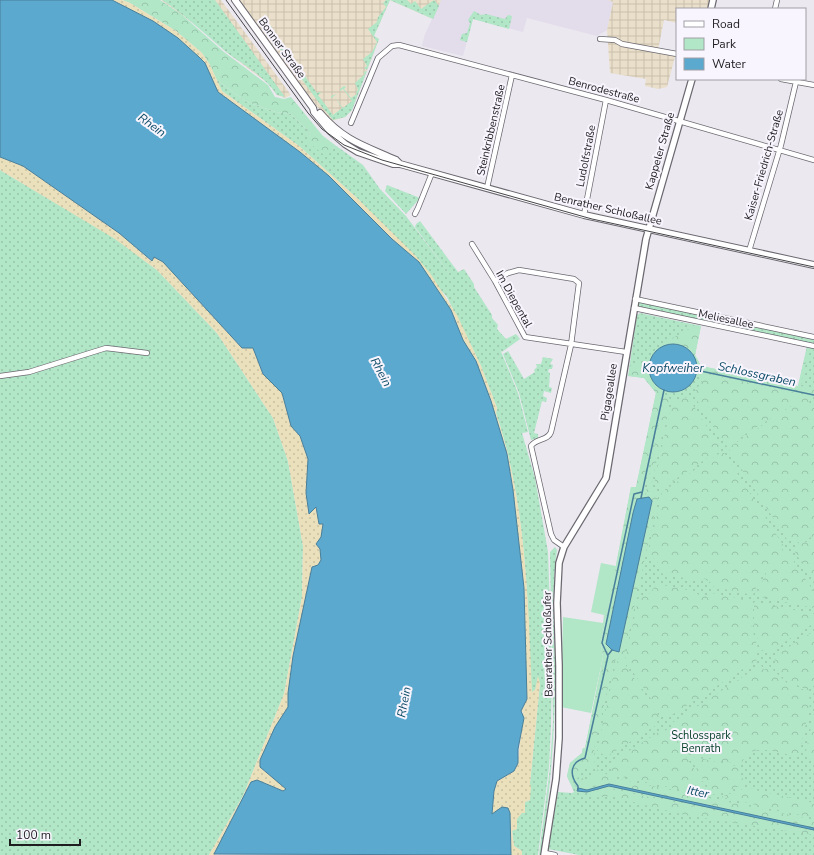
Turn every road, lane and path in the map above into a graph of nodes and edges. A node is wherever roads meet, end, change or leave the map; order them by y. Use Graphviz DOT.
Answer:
graph roads {
  1 [pos="235,0"];
  2 [pos="600,39"];
  3 [pos="676,54"];
  4 [pos="512,75"];
  5 [pos="692,80"];
  6 [pos="786,80"];
  7 [pos="796,82"];
  8 [pos="814,85"];
  9 [pos="606,100"];
  10 [pos="313,108"];
  11 [pos="680,121"];
  12 [pos="352,123"];
  13 [pos="348,139"];
  14 [pos="345,144"];
  15 [pos="780,150"];
  16 [pos="814,160"];
  17 [pos="400,164"];
  18 [pos="432,173"];
  19 [pos="487,188"];
  20 [pos="415,214"];
  21 [pos="584,215"];
  22 [pos="648,230"];
  23 [pos="472,244"];
  24 [pos="749,251"];
  25 [pos="814,266"];
  26 [pos="495,281"];
  27 [pos="635,299"];
  28 [pos="634,308"];
  29 [pos="814,337"];
  30 [pos="570,345"];
  31 [pos="814,346"];
  32 [pos="626,352"];
  33 [pos="147,353"];
  34 [pos="0,376"];
  35 [pos="564,547"];
  36 [pos="545,854"];
  37 [pos="555,855"];
  1 -- 10 [label="main road, Bonner Straße"];
  2 -- 3 [label="street"];
  4 -- 9 [label="street, Benrodestraße"];
  4 -- 12 [label="street, Benrodestraße"];
  4 -- 19 [label="street, Steinkribbenstraße"];
  5 -- 11 [label="street, Kappeler Straße"];
  6 -- 7 [label="street"];
  7 -- 8 [label="street"];
  7 -- 15 [label="street, Kaiser-Friedrich-Straße"];
  9 -- 11 [label="street, Benrodestraße"];
  9 -- 21 [label="street, Ludolfstraße"];
  10 -- 13 [label="main road, Bonner Straße"];
  10 -- 14 [label="main road, Bonner Straße"];
  11 -- 15 [label="street, Benrodestraße"];
  11 -- 22 [label="street, Kappeler Straße"];
  13 -- 17 [label="main road, Benrather Schloßallee"];
  14 -- 17 [label="main road, Benrather Schloßallee"];
  15 -- 16 [label="street, Benrodestraße"];
  15 -- 24 [label="street, Kaiser-Friedrich-Straße"];
  17 -- 18 [label="main road, Benrather Schloßallee"];
  18 -- 19 [label="main road, Benrather Schloßallee"];
  18 -- 20 [label="street"];
  19 -- 21 [label="main road, Benrather Schloßallee"];
  21 -- 22 [label="main road, Benrather Schloßallee"];
  22 -- 24 [label="main road, Benrather Schloßallee"];
  22 -- 27 [label="street, Pigageallee"];
  23 -- 26 [label="street, Im Diepental"];
  24 -- 25 [label="main road, Benrather Schloßallee"];
  26 -- 30 [label="street, Im Diepental"];
  26 -- 30 [label="street"];
  27 -- 28 [label="street, Pigageallee"];
  27 -- 29 [label="street, Meliesallee"];
  28 -- 31 [label="street, Meliesallee"];
  28 -- 32 [label="street, Pigageallee"];
  30 -- 32 [label="street, Im Diepental"];
  30 -- 35 [label="street"];
  32 -- 35 [label="street, Pigageallee"];
  33 -- 34 [label="street"];
  35 -- 36 [label="street, Benrather Schloßufer"];
  36 -- 37 [label="street, Benrather Schloßufer"];
}
